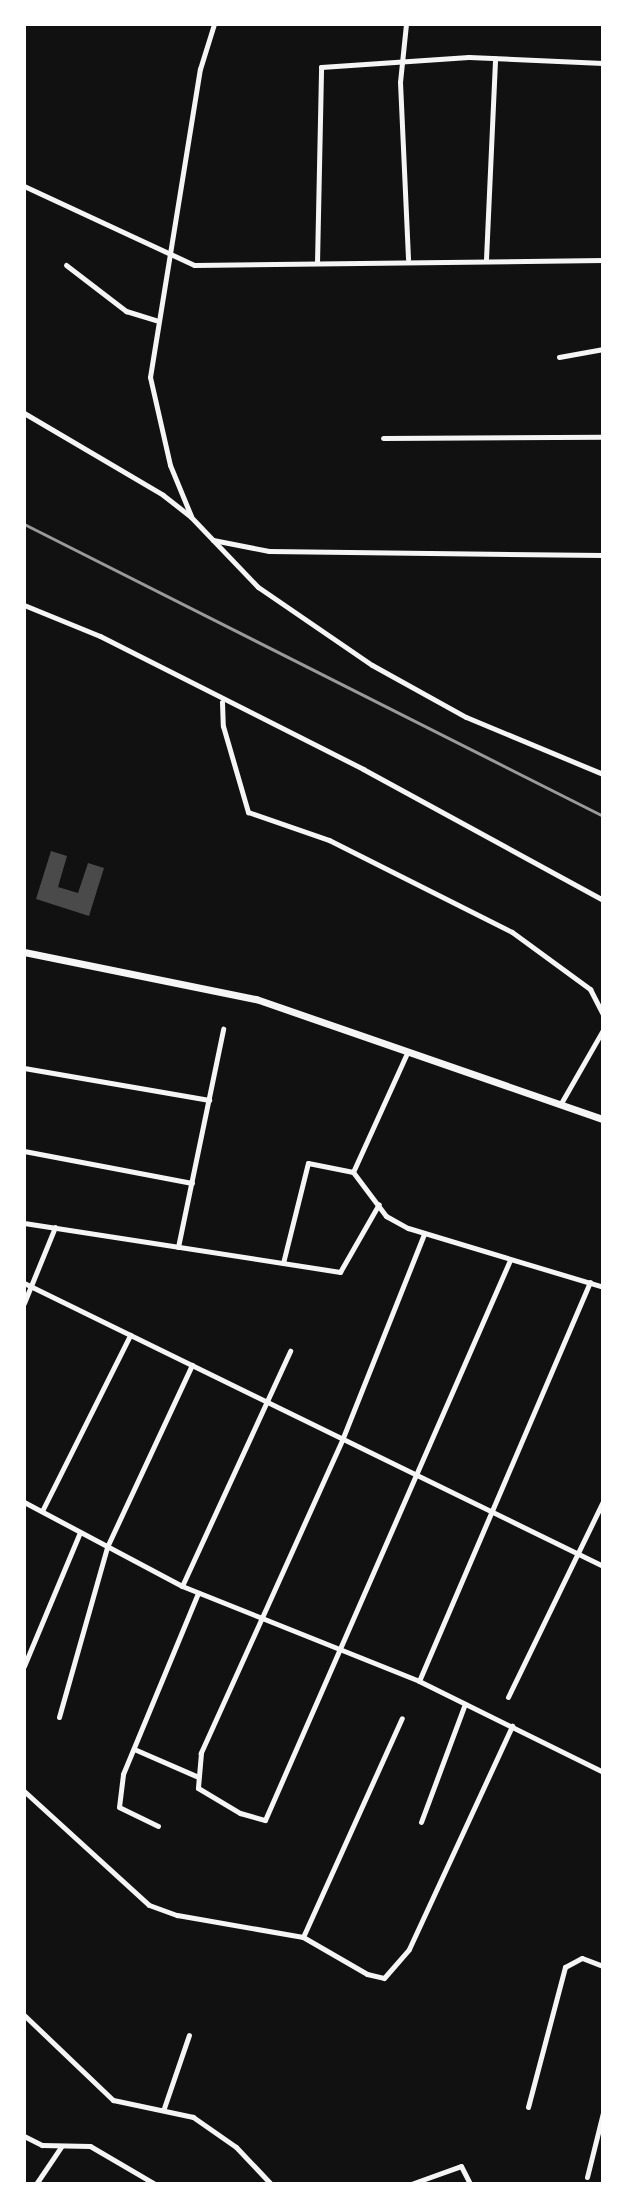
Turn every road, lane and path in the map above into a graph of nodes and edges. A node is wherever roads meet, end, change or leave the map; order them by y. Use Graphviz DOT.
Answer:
graph roads {
  1 [pos="214,24"];
  2 [pos="406,24"];
  3 [pos="495,58"];
  4 [pos="603,63"];
  5 [pos="405,64"];
  6 [pos="24,186"];
  7 [pos="167,255"];
  8 [pos="408,259"];
  9 [pos="486,259"];
  10 [pos="603,260"];
  11 [pos="317,263"];
  12 [pos="66,265"];
  13 [pos="156,320"];
  14 [pos="603,349"];
  15 [pos="559,357"];
  16 [pos="24,413"];
  17 [pos="603,437"];
  18 [pos="383,438"];
  19 [pos="191,517"];
  20 [pos="213,539"];
  21 [pos="603,555"];
  22 [pos="24,605"];
  23 [pos="222,702"];
  24 [pos="603,774"];
  25 [pos="603,900"];
  26 [pos="24,952"];
  27 [pos="603,1014"];
  28 [pos="223,1029"];
  29 [pos="603,1030"];
  30 [pos="407,1053"];
  31 [pos="24,1068"];
  32 [pos="209,1100"];
  33 [pos="560,1105"];
  34 [pos="603,1119"];
  35 [pos="24,1151"];
  36 [pos="353,1172"];
  37 [pos="192,1183"];
  38 [pos="379,1203"];
  39 [pos="24,1223"];
  40 [pos="55,1227"];
  41 [pos="424,1234"];
  42 [pos="178,1247"];
  43 [pos="510,1260"];
  44 [pos="283,1263"];
  45 [pos="590,1282"];
  46 [pos="24,1283"];
  47 [pos="32,1287"];
  48 [pos="603,1287"];
  49 [pos="24,1303"];
  50 [pos="130,1335"];
  51 [pos="290,1351"];
  52 [pos="192,1365"];
  53 [pos="264,1403"];
  54 [pos="343,1438"];
  55 [pos="417,1474"];
  56 [pos="603,1501"];
  57 [pos="24,1502"];
  58 [pos="490,1510"];
  59 [pos="42,1511"];
  60 [pos="80,1532"];
  61 [pos="107,1547"];
  62 [pos="580,1553"];
  63 [pos="603,1566"];
  64 [pos="182,1586"];
  65 [pos="198,1593"];
  66 [pos="260,1616"];
  67 [pos="340,1651"];
  68 [pos="24,1666"];
  69 [pos="419,1681"];
  70 [pos="508,1697"];
  71 [pos="465,1704"];
  72 [pos="59,1717"];
  73 [pos="402,1718"];
  74 [pos="512,1726"];
  75 [pos="134,1749"];
  76 [pos="603,1772"];
  77 [pos="196,1776"];
  78 [pos="24,1791"];
  79 [pos="421,1822"];
  80 [pos="158,1826"];
  81 [pos="303,1937"];
  82 [pos="603,1966"];
  83 [pos="24,2015"];
  84 [pos="189,2035"];
  85 [pos="528,2107"];
  86 [pos="164,2108"];
  87 [pos="603,2113"];
  88 [pos="24,2136"];
  89 [pos="61,2147"];
  90 [pos="587,2177"];
  91 [pos="36,2184"];
  92 [pos="155,2184"];
  93 [pos="271,2184"];
  94 [pos="411,2184"];
  95 [pos="470,2184"];
  1 -- 7 [label="street"];
  2 -- 5 [label="street"];
  3 -- 4 [label="street"];
  3 -- 5 [label="street"];
  3 -- 9 [label="street"];
  5 -- 8 [label="street"];
  5 -- 11 [label="street"];
  6 -- 7 [label="street"];
  7 -- 11 [label="street"];
  7 -- 13 [label="street"];
  8 -- 9 [label="street"];
  8 -- 11 [label="street"];
  9 -- 10 [label="street"];
  12 -- 13 [label="street"];
  13 -- 19 [label="street"];
  14 -- 15 [label="street"];
  16 -- 19 [label="street"];
  17 -- 18 [label="street"];
  19 -- 20 [label="street"];
  20 -- 21 [label="street"];
  20 -- 24 [label="street"];
  22 -- 23 [label="street"];
  23 -- 25 [label="street"];
  23 -- 27 [label="street"];
  26 -- 30 [label="street"];
  28 -- 32 [label="street"];
  29 -- 33 [label="street"];
  30 -- 33 [label="street"];
  30 -- 36 [label="street"];
  31 -- 32 [label="street"];
  32 -- 37 [label="street"];
  33 -- 34 [label="street"];
  35 -- 37 [label="street"];
  36 -- 38 [label="street"];
  36 -- 44 [label="street"];
  37 -- 42 [label="street"];
  38 -- 41 [label="street"];
  38 -- 44 [label="street"];
  39 -- 40 [label="street"];
  40 -- 42 [label="street"];
  40 -- 47 [label="street"];
  41 -- 43 [label="street"];
  41 -- 54 [label="street"];
  42 -- 44 [label="street"];
  43 -- 45 [label="street"];
  43 -- 55 [label="street"];
  45 -- 48 [label="street"];
  45 -- 58 [label="street"];
  46 -- 47 [label="street"];
  47 -- 49 [label="street"];
  47 -- 50 [label="street"];
  50 -- 52 [label="street"];
  50 -- 59 [label="street"];
  51 -- 53 [label="street"];
  52 -- 53 [label="street"];
  52 -- 61 [label="street"];
  53 -- 54 [label="street"];
  53 -- 64 [label="street"];
  54 -- 55 [label="street"];
  54 -- 66 [label="street"];
  55 -- 58 [label="street"];
  55 -- 67 [label="street"];
  56 -- 62 [label="street"];
  57 -- 59 [label="street"];
  58 -- 62 [label="street"];
  58 -- 69 [label="street"];
  59 -- 60 [label="street"];
  60 -- 61 [label="street"];
  60 -- 68 [label="street"];
  61 -- 64 [label="street"];
  61 -- 72 [label="street"];
  62 -- 63 [label="street"];
  62 -- 70 [label="street"];
  64 -- 65 [label="street"];
  65 -- 66 [label="street"];
  65 -- 75 [label="street"];
  66 -- 67 [label="street"];
  66 -- 77 [label="street"];
  67 -- 69 [label="street"];
  67 -- 77 [label="street"];
  69 -- 71 [label="street"];
  71 -- 74 [label="street"];
  71 -- 79 [label="street"];
  73 -- 81 [label="street"];
  74 -- 76 [label="street"];
  74 -- 81 [label="street"];
  75 -- 77 [label="street"];
  75 -- 80 [label="street"];
  78 -- 81 [label="street"];
  82 -- 85 [label="street"];
  83 -- 86 [label="street"];
  84 -- 86 [label="street"];
  86 -- 93 [label="street"];
  87 -- 90 [label="street"];
  88 -- 89 [label="street"];
  89 -- 91 [label="street"];
  89 -- 92 [label="street"];
  94 -- 95 [label="street"];
}
